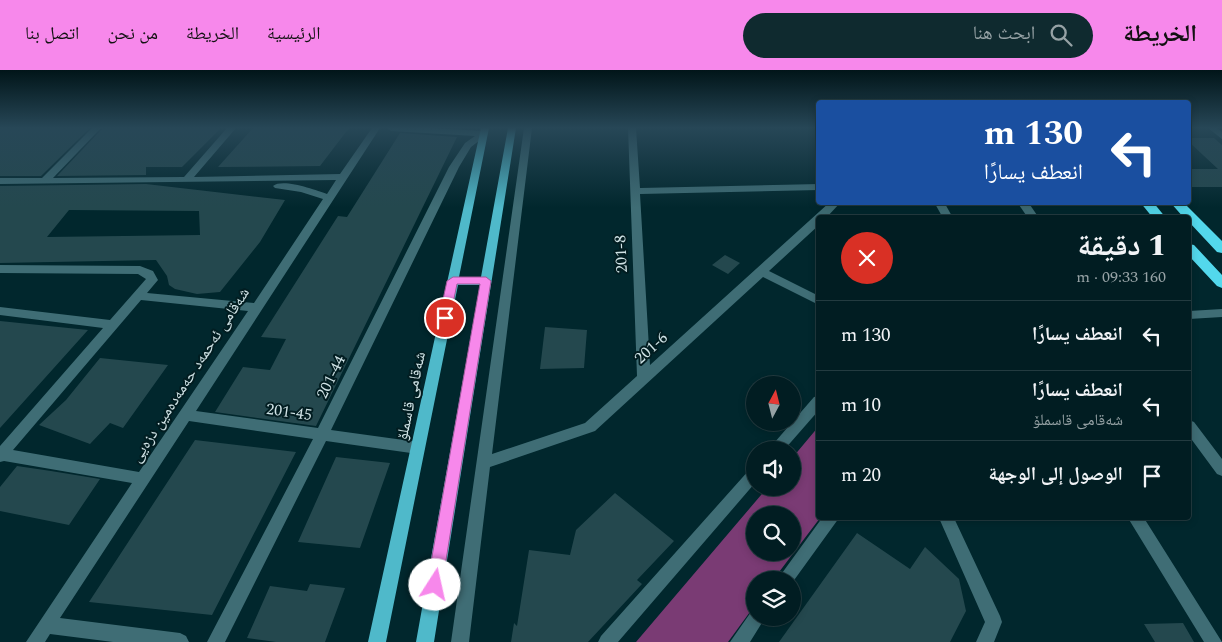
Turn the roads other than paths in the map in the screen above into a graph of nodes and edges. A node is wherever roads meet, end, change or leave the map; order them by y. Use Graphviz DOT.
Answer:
graph roads {
  1 [pos="70,155"];
  2 [pos="208,155"];
  3 [pos="358,155"];
  4 [pos="462,155"];
  5 [pos="480,155"];
  6 [pos="507,155"];
  7 [pos="524,155"];
  8 [pos="633,155"];
  9 [pos="343,177"];
  10 [pos="186,180"];
  11 [pos="228,180"];
  12 [pos="44,181"];
  13 [pos="0,182"];
  14 [pos="816,187"];
  15 [pos="634,191"];
  16 [pos="329,198"];
  17 [pos="833,205"];
  18 [pos="1149,205"];
  19 [pos="1179,205"];
  20 [pos="822,215"];
  21 [pos="1157,215"];
  22 [pos="1189,215"];
  23 [pos="1191,217"];
  24 [pos="816,221"];
  25 [pos="1222,249"];
  26 [pos="1191,250"];
  27 [pos="0,269"];
  28 [pos="761,271"];
  29 [pos="453,281"];
  30 [pos="486,281"];
  31 [pos="1222,283"];
  32 [pos="139,296"];
  33 [pos="816,300"];
  34 [pos="255,307"];
  35 [pos="0,311"];
  36 [pos="1191,314"];
  37 [pos="1222,314"];
  38 [pos="114,325"];
  39 [pos="644,378"];
  40 [pos="816,404"];
  41 [pos="184,415"];
  42 [pos="1191,429"];
  43 [pos="322,435"];
  44 [pos="784,441"];
  45 [pos="418,448"];
  46 [pos="0,455"];
  47 [pos="484,463"];
  48 [pos="1222,470"];
  49 [pos="142,479"];
  50 [pos="746,483"];
  51 [pos="830,520"];
  52 [pos="948,520"];
  53 [pos="1137,520"];
  54 [pos="792,571"];
  55 [pos="46,625"];
  56 [pos="751,626"];
  57 [pos="35,642"];
  58 [pos="180,642"];
  59 [pos="216,642"];
  60 [pos="377,642"];
  61 [pos="425,642"];
  62 [pos="460,642"];
  63 [pos="607,642"];
  64 [pos="739,642"];
  65 [pos="985,642"];
  66 [pos="1214,642"];
  1 -- 12 [label="street"];
  2 -- 10 [label="street"];
  3 -- 9 [label="street, شەقامی ئەحمەد حەمەدەمین دزەیی"];
  4 -- 43 [label="street, 201-44"];
  5 -- 29 [label="main road, شەقامی قاسملۆ"];
  6 -- 30 [label="main road"];
  7 -- 47 [label="street"];
  8 -- 15 [label="street, 201-8"];
  9 -- 11 [label="street"];
  9 -- 16 [label="street, شەقامی ئەحمەد حەمەدەمین دزەیی"];
  10 -- 11 [label="street"];
  10 -- 12 [label="street"];
  11 -- 16 [label="street"];
  12 -- 13 [label="street"];
  14 -- 15 [label="street"];
  15 -- 39 [label="street, 201-8"];
  16 -- 34 [label="street, شەقامی ئەحمەد حەمەدەمین دزەیی"];
  17 -- 20 [label="street, 201-6"];
  18 -- 21 [label="highway"];
  19 -- 22 [label="highway"];
  23 -- 25 [label="highway"];
  24 -- 28 [label="street, 201-6"];
  26 -- 31 [label="highway"];
  27 -- 32 [label="street"];
  28 -- 33 [label="street"];
  28 -- 39 [label="street, 201-6"];
  29 -- 30 [label="main road"];
  29 -- 45 [label="main road, شەقامی قاسملۆ"];
  30 -- 61 [label="main road"];
  32 -- 34 [label="street"];
  32 -- 38 [label="street"];
  34 -- 41 [label="street, شەقامی ئەحمەد حەمەدەمین دزەیی"];
  35 -- 38 [label="street"];
  36 -- 37 [label="street"];
  38 -- 46 [label="street"];
  39 -- 47 [label="street, 201-6"];
  40 -- 44 [label="street"];
  41 -- 43 [label="street, 201-45"];
  41 -- 49 [label="street, شەقامی ئەحمەد حەمەدەمین دزەیی"];
  42 -- 48 [label="street"];
  43 -- 45 [label="street, 201-45"];
  43 -- 59 [label="street, 201-44"];
  45 -- 60 [label="main road, شەقامی قاسملۆ"];
  46 -- 49 [label="street"];
  47 -- 62 [label="street"];
  49 -- 55 [label="street, شەقامی ئەحمەد حەمەدەمین دزەیی"];
  50 -- 63 [label="street"];
  51 -- 54 [label="street"];
  52 -- 65 [label="street"];
  53 -- 66 [label="street"];
  55 -- 57 [label="street, شەقامی ئەحمەد حەمەدەمین دزەیی"];
  55 -- 58 [label="street"];
  56 -- 64 [label="street"];
}
